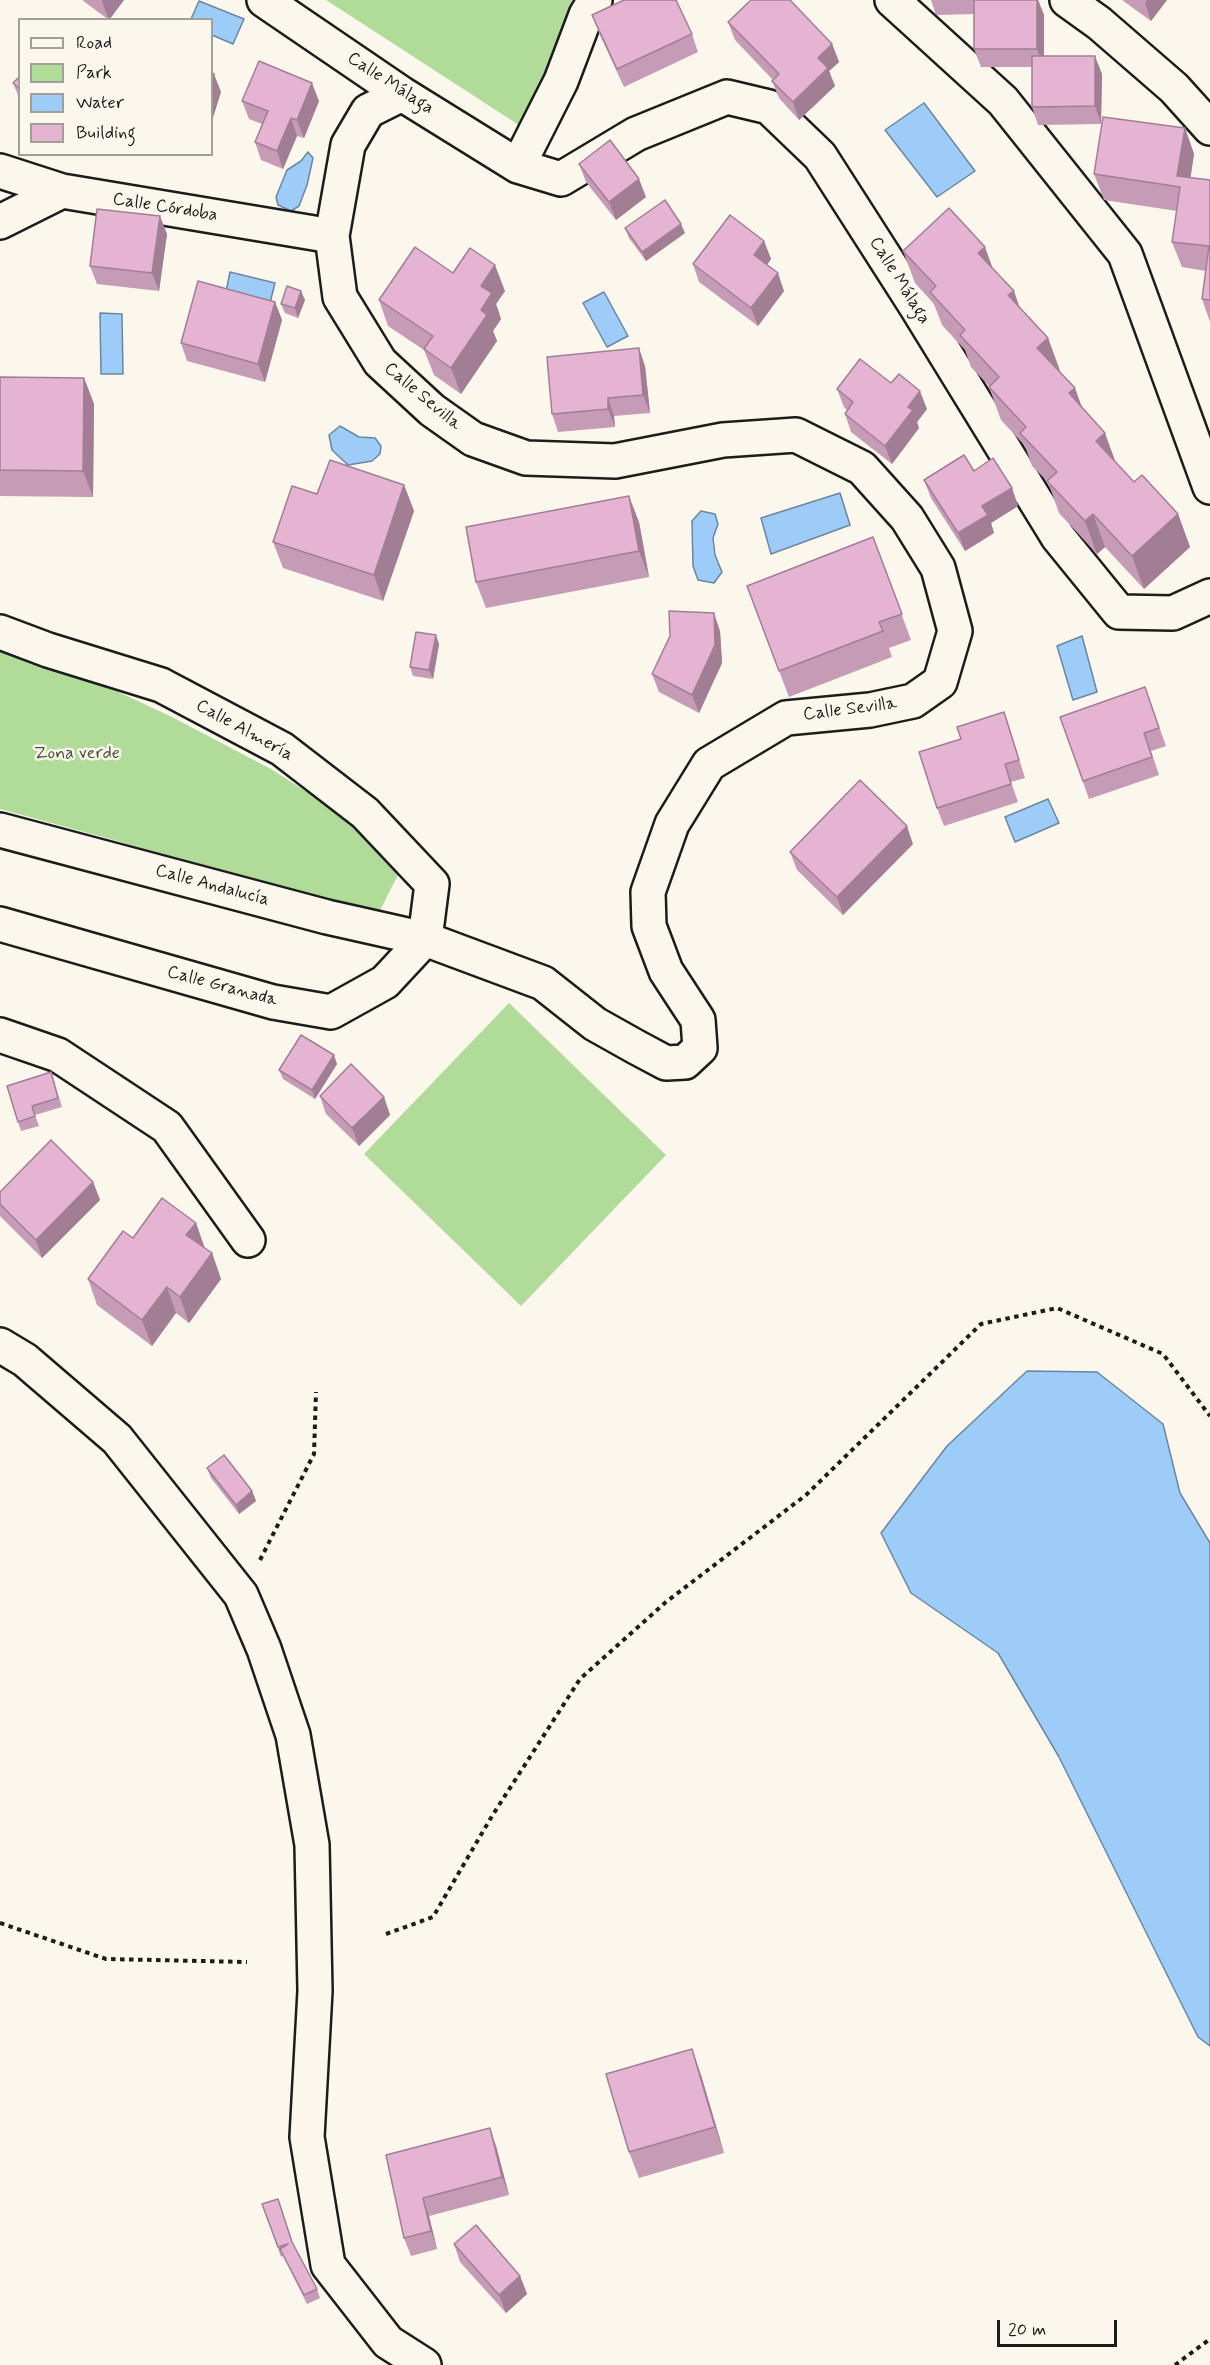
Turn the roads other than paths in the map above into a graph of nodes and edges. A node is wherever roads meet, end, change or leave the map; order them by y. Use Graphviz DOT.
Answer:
graph roads {
  1 [pos="264,0"];
  2 [pos="595,0"];
  3 [pos="892,0"];
  4 [pos="1067,0"];
  5 [pos="402,94"];
  6 [pos="1210,128"];
  7 [pos="518,166"];
  8 [pos="0,171"];
  9 [pos="62,191"];
  10 [pos="0,222"];
  11 [pos="333,236"];
  12 [pos="1210,487"];
  13 [pos="1210,596"];
  14 [pos="0,632"];
  15 [pos="0,830"];
  16 [pos="0,924"];
  17 [pos="425,939"];
  18 [pos="0,1035"];
  19 [pos="248,1240"];
  20 [pos="0,1345"];
  21 [pos="424,2365"];
  1 -- 5 [label="street, Calle Málaga"];
  2 -- 7 [label="street"];
  3 -- 12 [label="street"];
  4 -- 6 [label="street"];
  5 -- 7 [label="street, Calle Málaga"];
  5 -- 11 [label="street, Calle Sevilla"];
  7 -- 13 [label="street, Calle Málaga"];
  8 -- 9 [label="street, Calle Córdoba"];
  9 -- 10 [label="street"];
  9 -- 11 [label="street, Calle Córdoba"];
  11 -- 17 [label="street, Calle Sevilla"];
  14 -- 17 [label="street, Calle Almería"];
  15 -- 17 [label="street, Calle Andalucía"];
  16 -- 17 [label="street, Calle Granada"];
  18 -- 19 [label="street"];
  20 -- 21 [label="street"];
}
